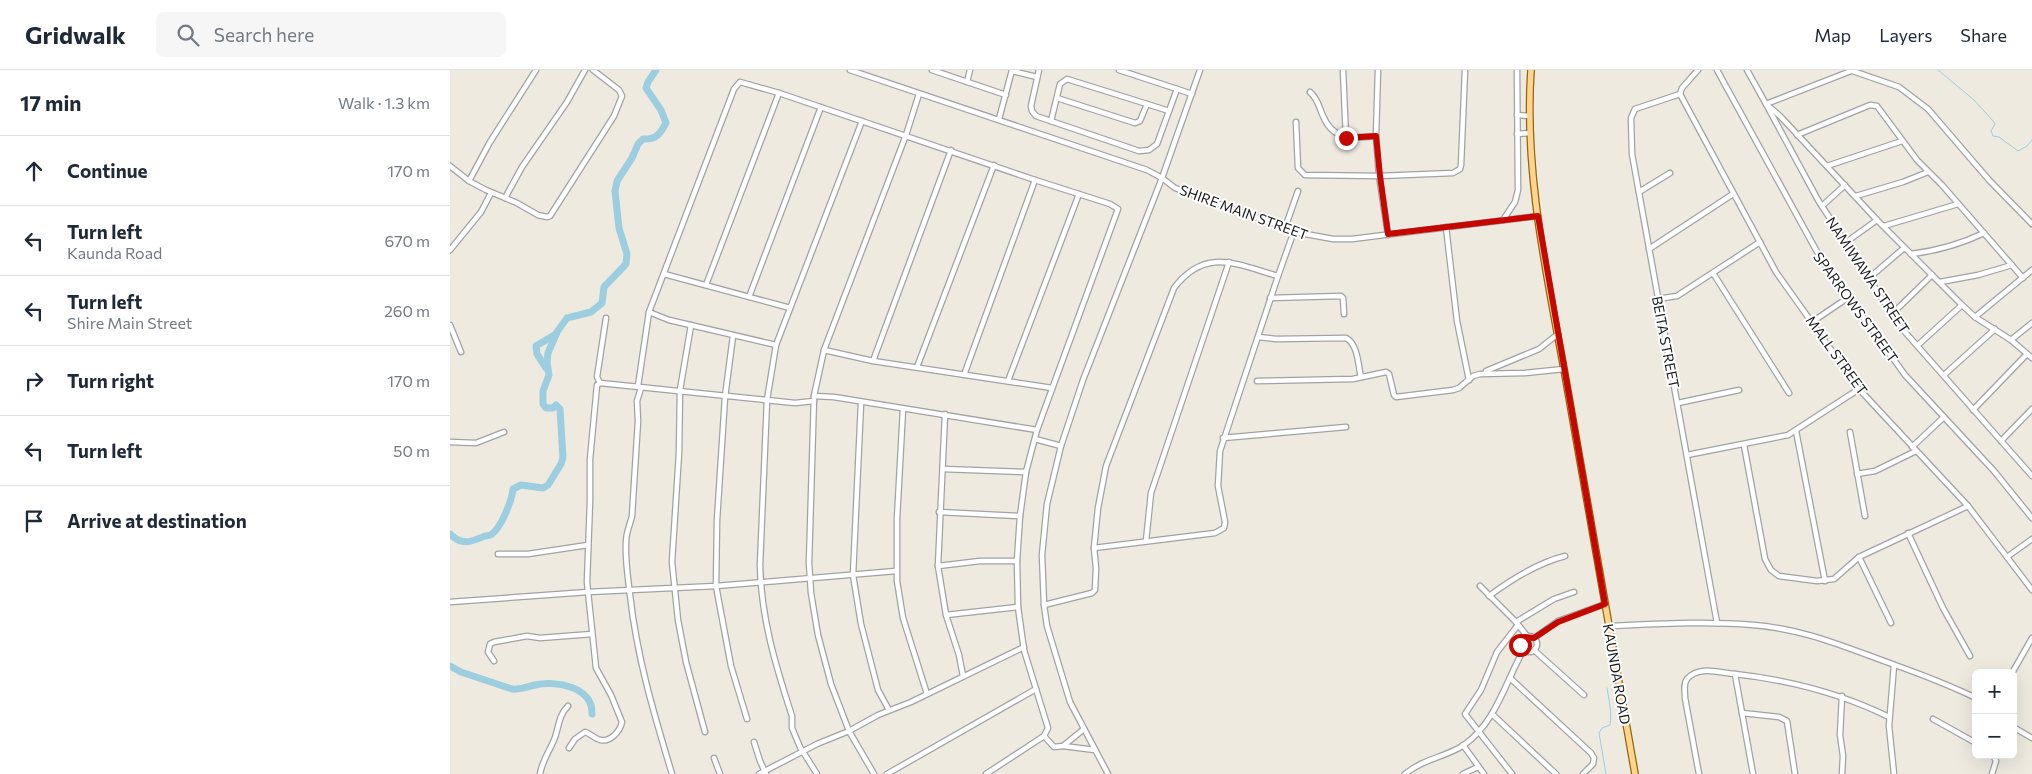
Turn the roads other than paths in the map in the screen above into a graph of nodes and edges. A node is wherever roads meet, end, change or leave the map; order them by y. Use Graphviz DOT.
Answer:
graph roads {
  1 [pos="536,70"];
  2 [pos="585,70"];
  3 [pos="593,70"];
  4 [pos="850,70"];
  5 [pos="932,70"];
  6 [pos="970,70"];
  7 [pos="1012,70"];
  8 [pos="1039,70"];
  9 [pos="1119,70"];
  10 [pos="1200,70"];
  11 [pos="1343,70"];
  12 [pos="1378,70"];
  13 [pos="1466,70"];
  14 [pos="1517,70"];
  15 [pos="1531,70"];
  16 [pos="1698,70"];
  17 [pos="1717,70"];
  18 [pos="1747,70"];
  19 [pos="1850,71"];
  20 [pos="1038,77"];
  21 [pos="968,82"];
  22 [pos="1177,89"];
  23 [pos="1310,92"];
  24 [pos="779,93"];
  25 [pos="919,94"];
  26 [pos="1192,94"];
  27 [pos="1680,94"];
  28 [pos="1006,95"];
  29 [pos="1057,98"];
  30 [pos="1147,104"];
  31 [pos="1766,104"];
  32 [pos="821,107"];
  33 [pos="1169,111"];
  34 [pos="1517,115"];
  35 [pos="1529,116"];
  36 [pos="999,120"];
  37 [pos="862,121"];
  38 [pos="1051,121"];
  39 [pos="1296,122"];
  40 [pos="1529,133"];
  41 [pos="1517,134"];
  42 [pos="906,135"];
  43 [pos="1797,135"];
  44 [pos="1376,136"];
  45 [pos="1346,138"];
  46 [pos="1902,141"];
  47 [pos="951,150"];
  48 [pos="994,165"];
  49 [pos="450,166"];
  50 [pos="1827,166"];
  51 [pos="1928,172"];
  52 [pos="1670,173"];
  53 [pos="1380,176"];
  54 [pos="1162,178"];
  55 [pos="1035,180"];
  56 [pos="469,181"];
  57 [pos="1845,185"];
  58 [pos="1298,191"];
  59 [pos="1639,192"];
  60 [pos="491,193"];
  61 [pos="1079,194"];
  62 [pos="1733,194"];
  63 [pos="1856,196"];
  64 [pos="505,198"];
  65 [pos="1958,204"];
  66 [pos="1822,206"];
  67 [pos="1538,216"];
  68 [pos="1503,220"];
  69 [pos="1877,220"];
  70 [pos="2032,224"];
  71 [pos="1884,226"];
  72 [pos="1446,227"];
  73 [pos="1285,228"];
  74 [pos="1294,231"];
  75 [pos="1984,232"];
  76 [pos="1388,234"];
  77 [pos="1760,242"];
  78 [pos="1845,243"];
  79 [pos="1904,248"];
  80 [pos="1649,249"];
  81 [pos="450,250"];
  82 [pos="1911,254"];
  83 [pos="1229,262"];
  84 [pos="2012,265"];
  85 [pos="2032,270"];
  86 [pos="1713,272"];
  87 [pos="664,274"];
  88 [pos="1932,275"];
  89 [pos="1278,276"];
  90 [pos="1869,278"];
  91 [pos="2023,278"];
  92 [pos="1940,282"];
  93 [pos="706,286"];
  94 [pos="749,297"];
  95 [pos="1849,297"];
  96 [pos="1270,298"];
  97 [pos="1658,299"];
  98 [pos="1962,305"];
  99 [pos="790,308"];
  100 [pos="649,312"];
  101 [pos="1344,314"];
  102 [pos="1892,314"];
  103 [pos="1974,317"];
  104 [pos="606,318"];
  105 [pos="1812,322"];
  106 [pos="2032,323"];
  107 [pos="450,325"];
  108 [pos="691,325"];
  109 [pos="1995,328"];
  110 [pos="1558,334"];
  111 [pos="733,336"];
  112 [pos="1258,337"];
  113 [pos="2011,340"];
  114 [pos="776,345"];
  115 [pos="1918,345"];
  116 [pos="824,350"];
  117 [pos="461,352"];
  118 [pos="2027,354"];
  119 [pos="2032,358"];
  120 [pos="873,361"];
  121 [pos="917,367"];
  122 [pos="1564,369"];
  123 [pos="1480,374"];
  124 [pos="964,375"];
  125 [pos="1944,375"];
  126 [pos="1361,377"];
  127 [pos="1469,380"];
  128 [pos="1008,381"];
  129 [pos="1257,381"];
  130 [pos="600,383"];
  131 [pos="639,387"];
  132 [pos="1052,388"];
  133 [pos="1859,388"];
  134 [pos="680,390"];
  135 [pos="1739,390"];
  136 [pos="1790,393"];
  137 [pos="725,397"];
  138 [pos="814,399"];
  139 [pos="768,400"];
  140 [pos="862,402"];
  141 [pos="1678,403"];
  142 [pos="2032,408"];
  143 [pos="903,410"];
  144 [pos="1973,410"];
  145 [pos="944,414"];
  146 [pos="1944,417"];
  147 [pos="1346,427"];
  148 [pos="1037,430"];
  149 [pos="1796,431"];
  150 [pos="504,432"];
  151 [pos="1850,432"];
  152 [pos="1224,438"];
  153 [pos="1035,439"];
  154 [pos="2001,441"];
  155 [pos="450,442"];
  156 [pos="1744,445"];
  157 [pos="1061,446"];
  158 [pos="1914,449"];
  159 [pos="1687,455"];
  160 [pos="2032,465"];
  161 [pos="943,469"];
  162 [pos="2027,470"];
  163 [pos="1026,472"];
  164 [pos="1857,474"];
  165 [pos="2032,476"];
  166 [pos="1968,506"];
  167 [pos="940,512"];
  168 [pos="1020,516"];
  169 [pos="1865,516"];
  170 [pos="2032,518"];
  171 [pos="1908,533"];
  172 [pos="2032,539"];
  173 [pos="1146,541"];
  174 [pos="588,545"];
  175 [pos="1094,548"];
  176 [pos="498,554"];
  177 [pos="1565,556"];
  178 [pos="1859,557"];
  179 [pos="2007,557"];
  180 [pos="1017,561"];
  181 [pos="938,566"];
  182 [pos="896,571"];
  183 [pos="853,575"];
  184 [pos="809,578"];
  185 [pos="1825,581"];
  186 [pos="760,582"];
  187 [pos="716,586"];
  188 [pos="1480,586"];
  189 [pos="675,589"];
  190 [pos="2032,590"];
  191 [pos="629,591"];
  192 [pos="588,592"];
  193 [pos="1574,592"];
  194 [pos="1489,596"];
  195 [pos="450,602"];
  196 [pos="1605,604"];
  197 [pos="1044,606"];
  198 [pos="1018,607"];
  199 [pos="946,615"];
  200 [pos="1717,623"];
  201 [pos="1891,623"];
  202 [pos="1517,624"];
  203 [pos="1609,626"];
  204 [pos="592,634"];
  205 [pos="1527,636"];
  206 [pos="1534,638"];
  207 [pos="2032,638"];
  208 [pos="1024,647"];
  209 [pos="1523,651"];
  210 [pos="1535,651"];
  211 [pos="1970,656"];
  212 [pos="494,661"];
  213 [pos="1894,665"];
  214 [pos="2014,669"];
  215 [pos="1735,674"];
  216 [pos="963,676"];
  217 [pos="1510,678"];
  218 [pos="1036,689"];
  219 [pos="927,694"];
  220 [pos="1584,696"];
  221 [pos="1842,696"];
  222 [pos="1972,696"];
  223 [pos="568,706"];
  224 [pos="889,710"];
  225 [pos="1742,713"];
  226 [pos="1492,714"];
  227 [pos="1889,717"];
  228 [pos="746,719"];
  229 [pos="1933,719"];
  230 [pos="1084,729"];
  231 [pos="2017,729"];
  232 [pos="849,731"];
  233 [pos="1478,731"];
  234 [pos="705,732"];
  235 [pos="1044,736"];
  236 [pos="2032,738"];
  237 [pos="1972,741"];
  238 [pos="754,742"];
  239 [pos="1063,746"];
  240 [pos="1463,746"];
  241 [pos="569,748"];
  242 [pos="1095,750"];
  243 [pos="802,752"];
  244 [pos="714,758"];
  245 [pos="1995,759"];
  246 [pos="1478,767"];
  247 [pos="765,772"];
  248 [pos="1106,773"];
  249 [pos="540,774"];
  250 [pos="672,774"];
  251 [pos="720,774"];
  252 [pos="759,774"];
  253 [pos="817,774"];
  254 [pos="874,774"];
  255 [pos="887,774"];
  256 [pos="986,774"];
  257 [pos="1405,774"];
  258 [pos="1463,774"];
  259 [pos="1484,774"];
  260 [pos="1512,774"];
  261 [pos="1556,774"];
  262 [pos="1583,774"];
  263 [pos="1635,774"];
  264 [pos="1699,774"];
  265 [pos="1752,774"];
  266 [pos="1795,774"];
  267 [pos="1842,774"];
  268 [pos="1894,774"];
  269 [pos="1992,774"];
  1 -- 56 [label="street"];
  2 -- 64 [label="street"];
  3 -- 64 [label="street"];
  4 -- 25 [label="street, SHIRE MAIN STREET"];
  5 -- 21 [label="street"];
  6 -- 21 [label="street"];
  7 -- 20 [label="street"];
  7 -- 28 [label="street"];
  8 -- 20 [label="street"];
  9 -- 22 [label="street"];
  10 -- 26 [label="street"];
  11 -- 45 [label="street"];
  12 -- 44 [label="street"];
  13 -- 53 [label="street"];
  14 -- 34 [label="street"];
  15 -- 35 [label="main road, KAUNDA ROAD"];
  16 -- 27 [label="street"];
  17 -- 95 [label="street, SPARROWS STREET"];
  18 -- 31 [label="street, NAMIWAWA STREET"];
  19 -- 31 [label="street"];
  19 -- 70 [label="street"];
  20 -- 38 [label="street"];
  21 -- 28 [label="street"];
  22 -- 26 [label="street"];
  22 -- 33 [label="street"];
  23 -- 45 [label="street"];
  24 -- 32 [label="street"];
  24 -- 87 [label="street"];
  24 -- 93 [label="street"];
  25 -- 36 [label="street, SHIRE MAIN STREET"];
  25 -- 42 [label="street"];
  26 -- 54 [label="street"];
  27 -- 59 [label="street, BEITA STREET"];
  27 -- 62 [label="street, MALL STREET"];
  28 -- 36 [label="street"];
  29 -- 30 [label="street"];
  29 -- 30 [label="street"];
  29 -- 38 [label="street"];
  30 -- 33 [label="street"];
  31 -- 43 [label="street"];
  31 -- 66 [label="street, NAMIWAWA STREET"];
  32 -- 37 [label="street"];
  32 -- 94 [label="street"];
  33 -- 38 [label="street"];
  34 -- 35 [label="street"];
  34 -- 41 [label="street"];
  35 -- 40 [label="main road, KAUNDA ROAD"];
  36 -- 54 [label="street, SHIRE MAIN STREET"];
  37 -- 42 [label="street"];
  37 -- 99 [label="street"];
  39 -- 53 [label="street"];
  40 -- 41 [label="street"];
  40 -- 67 [label="main road, KAUNDA ROAD"];
  41 -- 68 [label="street"];
  42 -- 47 [label="street"];
  42 -- 116 [label="street"];
  43 -- 46 [label="street"];
  43 -- 50 [label="street"];
  44 -- 45 [label="street"];
  44 -- 53 [label="street"];
  46 -- 50 [label="street"];
  46 -- 51 [label="street"];
  47 -- 48 [label="street"];
  47 -- 120 [label="street"];
  48 -- 55 [label="street"];
  48 -- 121 [label="street"];
  49 -- 56 [label="street"];
  50 -- 57 [label="street"];
  51 -- 63 [label="street"];
  51 -- 65 [label="street"];
  52 -- 59 [label="street"];
  53 -- 76 [label="street"];
  54 -- 73 [label="street, SHIRE MAIN STREET"];
  54 -- 157 [label="street"];
  55 -- 61 [label="street"];
  55 -- 124 [label="street"];
  56 -- 60 [label="street"];
  57 -- 63 [label="street"];
  57 -- 66 [label="street"];
  58 -- 73 [label="street"];
  59 -- 80 [label="street, BEITA STREET"];
  60 -- 64 [label="street"];
  60 -- 81 [label="street"];
  61 -- 128 [label="street"];
  61 -- 132 [label="street"];
  62 -- 77 [label="street, MALL STREET"];
  62 -- 80 [label="street"];
  63 -- 69 [label="street"];
  65 -- 71 [label="street"];
  65 -- 75 [label="street"];
  66 -- 78 [label="street, NAMIWAWA STREET"];
  67 -- 68 [label="street, SHIRE MAIN STREET"];
  67 -- 110 [label="main road, KAUNDA ROAD"];
  68 -- 72 [label="street, SHIRE MAIN STREET"];
  69 -- 71 [label="street"];
  69 -- 78 [label="street"];
  71 -- 79 [label="street"];
  72 -- 76 [label="street, SHIRE MAIN STREET"];
  72 -- 127 [label="street"];
  73 -- 74 [label="street, SHIRE MAIN STREET"];
  74 -- 76 [label="street, SHIRE MAIN STREET"];
  74 -- 89 [label="street"];
  75 -- 82 [label="street"];
  75 -- 84 [label="street"];
  77 -- 86 [label="street"];
  77 -- 105 [label="street, MALL STREET"];
  78 -- 90 [label="street, NAMIWAWA STREET"];
  79 -- 82 [label="street"];
  79 -- 90 [label="street"];
  80 -- 97 [label="street, BEITA STREET"];
  82 -- 88 [label="street"];
  83 -- 89 [label="street"];
  83 -- 173 [label="street"];
  83 -- 175 [label="street"];
  84 -- 91 [label="street"];
  84 -- 92 [label="street"];
  85 -- 91 [label="street"];
  86 -- 97 [label="street"];
  86 -- 136 [label="street"];
  87 -- 93 [label="street"];
  87 -- 100 [label="street"];
  88 -- 92 [label="street"];
  88 -- 102 [label="street"];
  89 -- 96 [label="street"];
  90 -- 102 [label="street, NAMIWAWA STREET"];
  91 -- 103 [label="street"];
  92 -- 98 [label="street"];
  93 -- 94 [label="street"];
  94 -- 99 [label="street"];
  95 -- 105 [label="street"];
  95 -- 146 [label="street, SPARROWS STREET"];
  96 -- 101 [label="street"];
  96 -- 112 [label="street"];
  97 -- 141 [label="street, BEITA STREET"];
  98 -- 103 [label="street"];
  98 -- 115 [label="street"];
  99 -- 114 [label="street"];
  100 -- 108 [label="street"];
  100 -- 131 [label="street"];
  102 -- 115 [label="street, NAMIWAWA STREET"];
  103 -- 109 [label="street"];
  104 -- 130 [label="street"];
  105 -- 133 [label="street, MALL STREET"];
  106 -- 113 [label="street"];
  107 -- 117 [label="street"];
  108 -- 111 [label="street"];
  108 -- 134 [label="street"];
  109 -- 113 [label="street"];
  109 -- 125 [label="street"];
  110 -- 122 [label="main road, KAUNDA ROAD"];
  110 -- 123 [label="street"];
  111 -- 114 [label="street"];
  111 -- 137 [label="street"];
  112 -- 126 [label="street"];
  112 -- 152 [label="street"];
  113 -- 118 [label="street"];
  114 -- 139 [label="street"];
  115 -- 125 [label="street, NAMIWAWA STREET"];
  116 -- 120 [label="street"];
  116 -- 138 [label="street"];
  118 -- 119 [label="street"];
  118 -- 144 [label="street"];
  120 -- 121 [label="street"];
  121 -- 124 [label="street"];
  122 -- 123 [label="street"];
  122 -- 196 [label="main road, KAUNDA ROAD"];
  123 -- 127 [label="street"];
  124 -- 128 [label="street"];
  125 -- 144 [label="street, NAMIWAWA STREET"];
  126 -- 127 [label="street"];
  126 -- 129 [label="street"];
  128 -- 132 [label="street"];
  130 -- 131 [label="street"];
  130 -- 174 [label="street"];
  131 -- 134 [label="street"];
  131 -- 191 [label="street"];
  132 -- 148 [label="street"];
  133 -- 149 [label="street"];
  133 -- 158 [label="street, MALL STREET"];
  134 -- 137 [label="street"];
  134 -- 189 [label="street"];
  135 -- 141 [label="street"];
  137 -- 139 [label="street"];
  137 -- 187 [label="street"];
  138 -- 139 [label="street"];
  138 -- 140 [label="street"];
  138 -- 184 [label="street"];
  139 -- 186 [label="street"];
  140 -- 143 [label="street"];
  140 -- 183 [label="street"];
  141 -- 159 [label="street, BEITA STREET"];
  142 -- 154 [label="street"];
  143 -- 145 [label="street"];
  143 -- 182 [label="street"];
  144 -- 154 [label="street, NAMIWAWA STREET"];
  145 -- 148 [label="street"];
  145 -- 161 [label="street"];
  146 -- 158 [label="street"];
  146 -- 170 [label="street, SPARROWS STREET"];
  147 -- 152 [label="street"];
  148 -- 153 [label="street"];
  149 -- 156 [label="street"];
  149 -- 185 [label="street"];
  150 -- 155 [label="street"];
  151 -- 164 [label="street"];
  152 -- 173 [label="street"];
  153 -- 157 [label="street"];
  153 -- 163 [label="street"];
  154 -- 162 [label="street, NAMIWAWA STREET"];
  156 -- 159 [label="street"];
  156 -- 185 [label="street"];
  157 -- 197 [label="street"];
  158 -- 164 [label="street"];
  158 -- 166 [label="street, MALL STREET"];
  159 -- 200 [label="street, BEITA STREET"];
  160 -- 162 [label="street"];
  161 -- 163 [label="street"];
  161 -- 167 [label="street"];
  162 -- 165 [label="street, NAMIWAWA STREET"];
  163 -- 168 [label="street"];
  164 -- 169 [label="street"];
  166 -- 171 [label="street"];
  166 -- 179 [label="street, MALL STREET"];
  167 -- 168 [label="street"];
  167 -- 181 [label="street"];
  168 -- 180 [label="street"];
  171 -- 178 [label="street"];
  171 -- 211 [label="street"];
  172 -- 179 [label="street"];
  173 -- 175 [label="street"];
  174 -- 176 [label="street"];
  174 -- 192 [label="street"];
  175 -- 197 [label="street"];
  177 -- 194 [label="street"];
  178 -- 185 [label="street"];
  178 -- 201 [label="street"];
  179 -- 190 [label="street, MALL STREET"];
  180 -- 181 [label="street"];
  180 -- 198 [label="street"];
  181 -- 199 [label="street"];
  182 -- 183 [label="street"];
  182 -- 219 [label="street"];
  183 -- 184 [label="street"];
  183 -- 224 [label="street"];
  184 -- 186 [label="street"];
  184 -- 232 [label="street"];
  186 -- 187 [label="street"];
  186 -- 243 [label="street"];
  187 -- 189 [label="street"];
  187 -- 228 [label="street"];
  188 -- 194 [label="street"];
  189 -- 191 [label="street"];
  189 -- 234 [label="street"];
  191 -- 192 [label="street"];
  191 -- 250 [label="street"];
  192 -- 195 [label="street"];
  192 -- 204 [label="street"];
  193 -- 202 [label="street"];
  194 -- 202 [label="street"];
  196 -- 203 [label="main road, KAUNDA ROAD"];
  196 -- 206 [label="street"];
  197 -- 230 [label="street"];
  198 -- 199 [label="street"];
  198 -- 208 [label="street"];
  199 -- 216 [label="street"];
  200 -- 203 [label="street"];
  200 -- 213 [label="street"];
  202 -- 205 [label="street"];
  202 -- 233 [label="street"];
  203 -- 263 [label="main road, KAUNDA ROAD"];
  204 -- 212 [label="street"];
  204 -- 241 [label="street"];
  205 -- 206 [label="street"];
  205 -- 209 [label="street"];
  206 -- 210 [label="street"];
  207 -- 214 [label="street"];
  208 -- 216 [label="street"];
  208 -- 218 [label="street"];
  209 -- 210 [label="street"];
  209 -- 217 [label="street"];
  210 -- 220 [label="street"];
  213 -- 222 [label="street"];
  213 -- 227 [label="street"];
  215 -- 221 [label="street"];
  215 -- 225 [label="street"];
  215 -- 264 [label="street"];
  216 -- 219 [label="street"];
  217 -- 226 [label="street"];
  217 -- 262 [label="street"];
  218 -- 235 [label="street"];
  218 -- 255 [label="street"];
  219 -- 224 [label="street"];
  221 -- 227 [label="street"];
  221 -- 267 [label="street"];
  223 -- 249 [label="street"];
  224 -- 232 [label="street"];
  225 -- 265 [label="street"];
  225 -- 266 [label="street"];
  226 -- 233 [label="street"];
  226 -- 261 [label="street"];
  227 -- 268 [label="street"];
  229 -- 237 [label="street"];
  230 -- 239 [label="street"];
  230 -- 242 [label="street"];
  231 -- 236 [label="street"];
  232 -- 243 [label="street"];
  232 -- 254 [label="street"];
  233 -- 240 [label="street"];
  233 -- 260 [label="street"];
  235 -- 239 [label="street"];
  235 -- 256 [label="street"];
  238 -- 247 [label="street"];
  239 -- 242 [label="street"];
  240 -- 246 [label="street"];
  240 -- 257 [label="street"];
  242 -- 248 [label="street"];
  243 -- 247 [label="street"];
  243 -- 253 [label="street"];
  244 -- 251 [label="street"];
  245 -- 269 [label="street"];
  246 -- 258 [label="street"];
  246 -- 259 [label="street"];
  247 -- 252 [label="street"];
}
